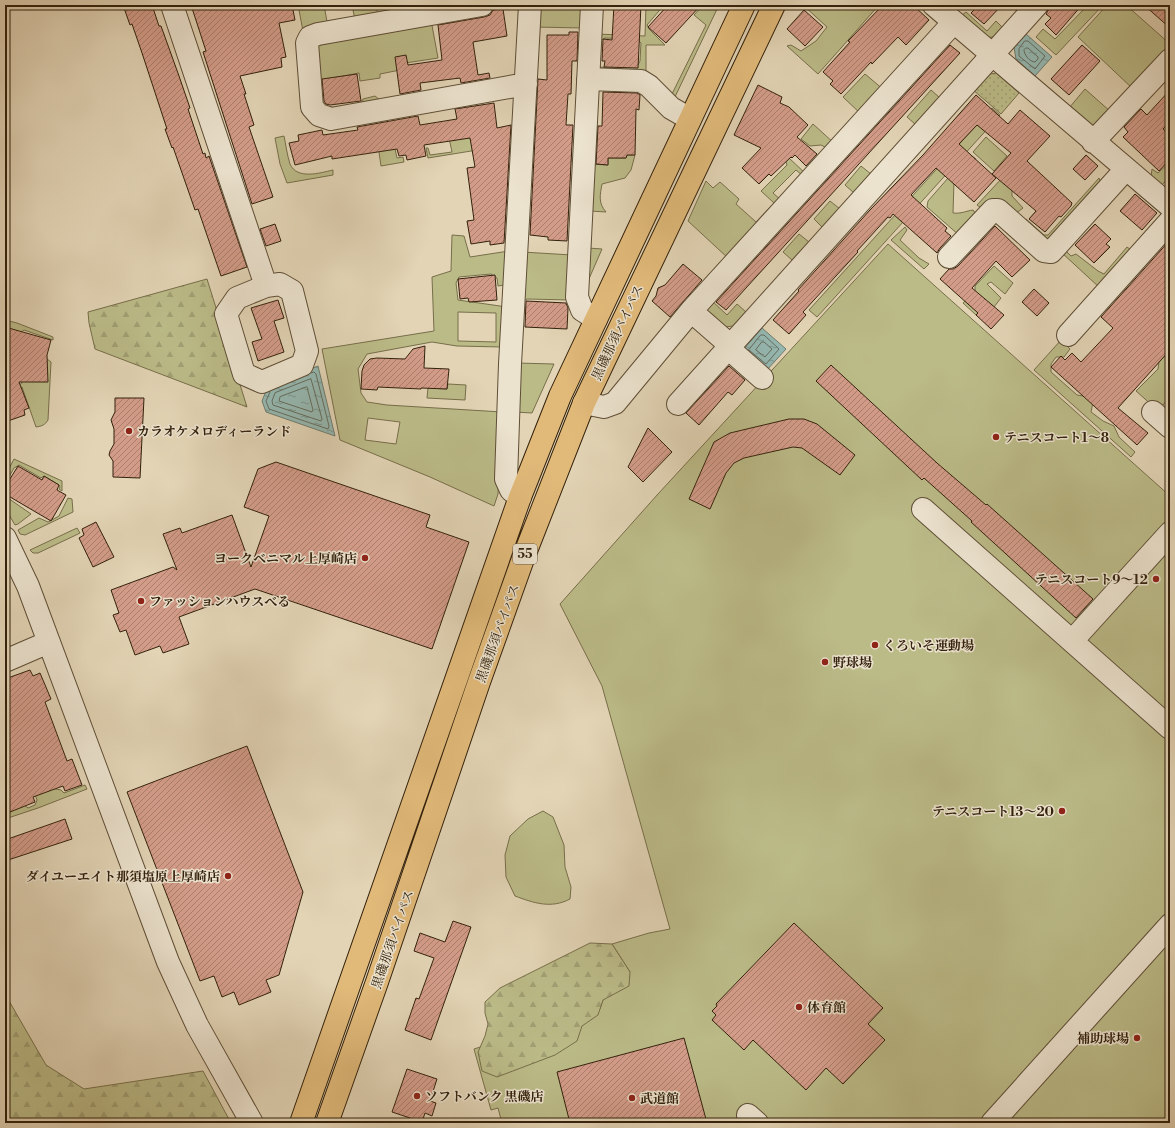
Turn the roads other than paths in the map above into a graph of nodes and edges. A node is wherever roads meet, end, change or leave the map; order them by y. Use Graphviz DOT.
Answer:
graph roads {
  1 [pos="172,5"];
  2 [pos="482,5"];
  3 [pos="530,5"];
  4 [pos="592,5"];
  5 [pos="744,5"];
  6 [pos="774,5"];
  7 [pos="934,5"];
  8 [pos="1037,5"];
  9 [pos="954,22"];
  10 [pos="992,55"];
  11 [pos="1170,60"];
  12 [pos="588,78"];
  13 [pos="526,84"];
  14 [pos="690,119"];
  15 [pos="1093,142"];
  16 [pos="1126,169"];
  17 [pos="1170,206"];
  18 [pos="1170,221"];
  19 [pos="949,257"];
  20 [pos="266,286"];
  21 [pos="691,311"];
  22 [pos="596,319"];
  23 [pos="1068,335"];
  24 [pos="729,347"];
  25 [pos="762,378"];
  26 [pos="584,403"];
  27 [pos="678,404"];
  28 [pos="520,497"];
  29 [pos="923,509"];
  30 [pos="1170,533"];
  31 [pos="5,538"];
  32 [pos="1072,641"];
  33 [pos="49,642"];
  34 [pos="5,661"];
  35 [pos="1170,728"];
  36 [pos="1170,925"];
  37 [pos="252,1123"];
  38 [pos="301,1123"];
  39 [pos="327,1123"];
  40 [pos="992,1123"];
  1 -- 20 [label="street"];
  2 -- 13 [label="street"];
  3 -- 13 [label="street"];
  4 -- 12 [label="street"];
  5 -- 14 [label="main road, 黒磯那須バイパス / 55"];
  6 -- 26 [label="main road, 黒磯那須バイパス / 55"];
  7 -- 9 [label="street"];
  8 -- 10 [label="street"];
  9 -- 10 [label="street"];
  9 -- 21 [label="street"];
  10 -- 15 [label="street"];
  10 -- 24 [label="street"];
  11 -- 15 [label="street"];
  12 -- 14 [label="street"];
  12 -- 22 [label="street"];
  13 -- 28 [label="street"];
  14 -- 22 [label="main road, 黒磯那須バイパス / 55"];
  15 -- 16 [label="street"];
  16 -- 17 [label="street"];
  16 -- 19 [label="street"];
  18 -- 23 [label="street"];
  20 -- 20 [label="street"];
  21 -- 24 [label="street"];
  21 -- 26 [label="street"];
  22 -- 28 [label="main road, 黒磯那須バイパス / 55"];
  24 -- 25 [label="street"];
  24 -- 27 [label="street"];
  26 -- 39 [label="main road, 黒磯那須バイパス / 55"];
  28 -- 38 [label="main road, 黒磯那須バイパス / 55"];
  29 -- 32 [label="street"];
  30 -- 32 [label="street"];
  31 -- 33 [label="street"];
  32 -- 35 [label="street"];
  33 -- 34 [label="street"];
  33 -- 37 [label="street"];
  36 -- 40 [label="street"];
}
